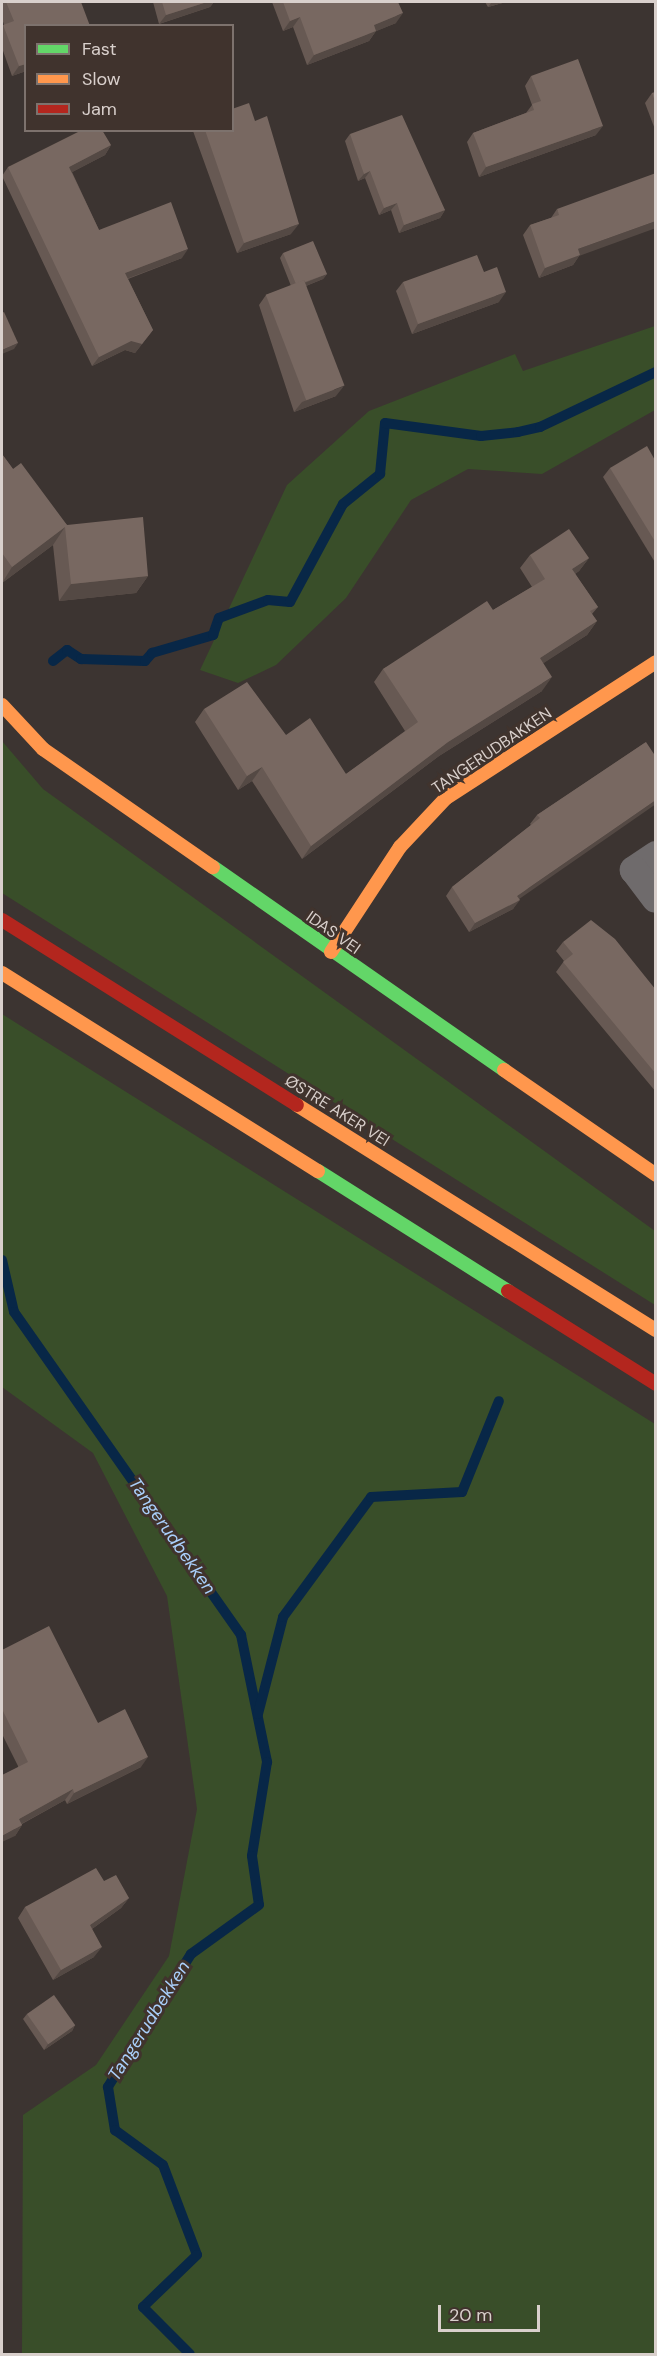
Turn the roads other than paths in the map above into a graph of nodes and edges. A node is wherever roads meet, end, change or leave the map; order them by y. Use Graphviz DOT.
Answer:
graph roads {
  1 [pos="653,668"];
  2 [pos="2,705"];
  3 [pos="656,855"];
  4 [pos="656,899"];
  5 [pos="2,920"];
  6 [pos="331,952"];
  7 [pos="2,973"];
  8 [pos="656,1175"];
  9 [pos="656,1330"];
  10 [pos="656,1384"];
  1 -- 6 [label="main road, TANGERUDBAKKEN"];
  2 -- 6 [label="main road, IDAS VEI"];
  3 -- 4 [label="street"];
  5 -- 9 [label="main road, ØSTRE AKER VEI"];
  6 -- 8 [label="main road, IDAS VEI"];
  7 -- 10 [label="main road"];
}
